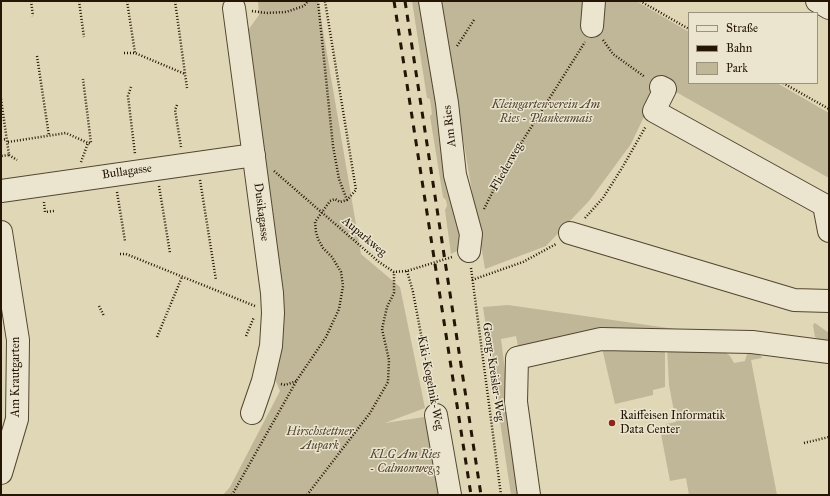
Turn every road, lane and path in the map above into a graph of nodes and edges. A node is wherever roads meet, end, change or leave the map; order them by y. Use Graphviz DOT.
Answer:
graph roads {
  1 [pos="31,1"];
  2 [pos="79,1"];
  3 [pos="127,1"];
  4 [pos="175,1"];
  5 [pos="308,1"];
  6 [pos="318,1"];
  7 [pos="326,1"];
  8 [pos="430,1"];
  9 [pos="594,1"];
  10 [pos="640,1"];
  11 [pos="818,1"];
  12 [pos="234,8"];
  13 [pos="829,8"];
  14 [pos="33,16"];
  15 [pos="474,20"];
  16 [pos="688,28"];
  17 [pos="589,34"];
  18 [pos="84,37"];
  19 [pos="438,52"];
  20 [pos="124,53"];
  21 [pos="135,53"];
  22 [pos="37,56"];
  23 [pos="185,74"];
  24 [pos="83,79"];
  25 [pos="785,84"];
  26 [pos="131,87"];
  27 [pos="661,87"];
  28 [pos="187,88"];
  29 [pos="1,99"];
  30 [pos="177,106"];
  31 [pos="829,109"];
  32 [pos="654,111"];
  33 [pos="49,136"];
  34 [pos="1,140"];
  35 [pos="7,141"];
  36 [pos="88,143"];
  37 [pos="181,150"];
  38 [pos="9,155"];
  39 [pos="1,156"];
  40 [pos="136,156"];
  41 [pos="17,160"];
  42 [pos="262,161"];
  43 [pos="80,166"];
  44 [pos="200,177"];
  45 [pos="159,184"];
  46 [pos="117,189"];
  47 [pos="1,191"];
  48 [pos="43,199"];
  49 [pos="347,200"];
  50 [pos="484,210"];
  51 [pos="54,211"];
  52 [pos="322,213"];
  53 [pos="829,231"];
  54 [pos="1,232"];
  55 [pos="570,233"];
  56 [pos="125,241"];
  57 [pos="469,251"];
  58 [pos="170,253"];
  59 [pos="120,254"];
  60 [pos="407,271"];
  61 [pos="394,272"];
  62 [pos="182,277"];
  63 [pos="216,280"];
  64 [pos="472,280"];
  65 [pos="829,301"];
  66 [pos="99,306"];
  67 [pos="258,307"];
  68 [pos="255,314"];
  69 [pos="104,316"];
  70 [pos="246,336"];
  71 [pos="157,338"];
  72 [pos="829,352"];
  73 [pos="252,413"];
  74 [pos="436,415"];
  75 [pos="829,437"];
  76 [pos="804,443"];
  77 [pos="1,473"];
  78 [pos="232,495"];
  79 [pos="308,495"];
  80 [pos="450,495"];
  81 [pos="501,495"];
  82 [pos="529,495"];
  1 -- 14 [label="path"];
  2 -- 18 [label="path"];
  3 -- 21 [label="path"];
  4 -- 23 [label="path"];
  5 -- 12 [label="path"];
  6 -- 49 [label="path"];
  7 -- 49 [label="path"];
  8 -- 19 [label="street, Am Ries"];
  9 -- 17 [label="street"];
  10 -- 16 [label="path"];
  11 -- 13 [label="street"];
  12 -- 42 [label="street, Dusikagasse"];
  15 -- 19 [label="path"];
  17 -- 27 [label="path"];
  17 -- 50 [label="path, Fliederweg"];
  19 -- 57 [label="street, Am Ries"];
  20 -- 21 [label="path"];
  21 -- 23 [label="path"];
  22 -- 33 [label="path"];
  23 -- 28 [label="path"];
  24 -- 36 [label="path"];
  25 -- 31 [label="path"];
  26 -- 40 [label="path"];
  27 -- 32 [label="street"];
  29 -- 35 [label="path"];
  30 -- 37 [label="path"];
  32 -- 53 [label="street"];
  32 -- 55 [label="path"];
  33 -- 35 [label="path"];
  33 -- 36 [label="path"];
  34 -- 35 [label="path"];
  35 -- 38 [label="path"];
  36 -- 43 [label="path"];
  38 -- 39 [label="path"];
  38 -- 41 [label="path"];
  42 -- 47 [label="street, Bullagasse"];
  42 -- 52 [label="path, Auparkweg"];
  42 -- 73 [label="street, Dusikagasse"];
  44 -- 63 [label="path"];
  45 -- 58 [label="path"];
  46 -- 56 [label="path"];
  48 -- 51 [label="path"];
  49 -- 52 [label="path"];
  52 -- 61 [label="path, Auparkweg"];
  52 -- 78 [label="path"];
  54 -- 77 [label="street, Am Krautgarten"];
  55 -- 64 [label="path"];
  55 -- 65 [label="street"];
  57 -- 60 [label="path"];
  57 -- 64 [label="path, Georg-Kreisler-Weg"];
  59 -- 62 [label="path"];
  60 -- 61 [label="path"];
  60 -- 74 [label="path, Kiki-Kogelnik-Weg"];
  61 -- 79 [label="path"];
  62 -- 67 [label="path"];
  62 -- 71 [label="path"];
  64 -- 81 [label="path, Georg-Kreisler-Weg"];
  66 -- 69 [label="path"];
  68 -- 70 [label="path"];
  72 -- 82 [label="street"];
  74 -- 80 [label="street, Kiki-Kogelnik-Weg"];
  75 -- 76 [label="path"];
}
